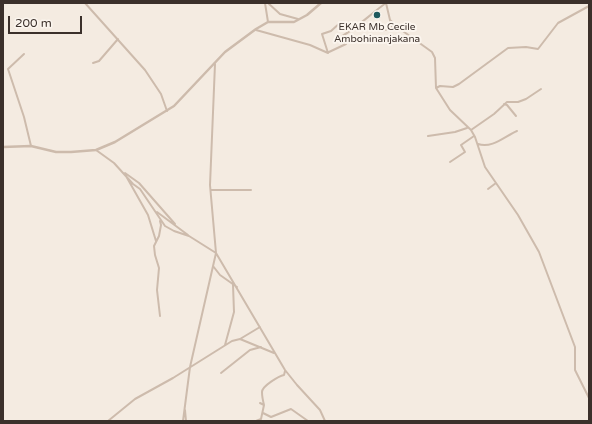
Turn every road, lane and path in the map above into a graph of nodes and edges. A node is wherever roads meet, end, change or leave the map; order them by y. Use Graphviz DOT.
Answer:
graph roads {
  1 [pos="85,3"];
  2 [pos="265,3"];
  3 [pos="268,3"];
  4 [pos="321,3"];
  5 [pos="386,3"];
  6 [pos="589,6"];
  7 [pos="299,19"];
  8 [pos="390,20"];
  9 [pos="268,22"];
  10 [pos="341,22"];
  11 [pos="256,29"];
  12 [pos="374,29"];
  13 [pos="344,35"];
  14 [pos="118,39"];
  15 [pos="336,39"];
  16 [pos="329,52"];
  17 [pos="24,54"];
  18 [pos="93,63"];
  19 [pos="214,64"];
  20 [pos="436,88"];
  21 [pos="541,88"];
  22 [pos="504,104"];
  23 [pos="167,111"];
  24 [pos="516,116"];
  25 [pos="467,128"];
  26 [pos="471,130"];
  27 [pos="517,131"];
  28 [pos="474,135"];
  29 [pos="428,136"];
  30 [pos="478,144"];
  31 [pos="31,146"];
  32 [pos="3,147"];
  33 [pos="96,150"];
  34 [pos="450,162"];
  35 [pos="124,173"];
  36 [pos="496,183"];
  37 [pos="488,189"];
  38 [pos="211,190"];
  39 [pos="252,190"];
  40 [pos="157,212"];
  41 [pos="175,224"];
  42 [pos="189,236"];
  43 [pos="156,242"];
  44 [pos="216,253"];
  45 [pos="213,266"];
  46 [pos="233,285"];
  47 [pos="237,287"];
  48 [pos="160,316"];
  49 [pos="260,327"];
  50 [pos="240,339"];
  51 [pos="224,345"];
  52 [pos="262,347"];
  53 [pos="275,353"];
  54 [pos="190,367"];
  55 [pos="285,370"];
  56 [pos="221,372"];
  57 [pos="589,398"];
  58 [pos="260,403"];
  59 [pos="264,405"];
  60 [pos="263,413"];
  61 [pos="108,421"];
  62 [pos="184,421"];
  63 [pos="256,421"];
  64 [pos="308,421"];
  65 [pos="325,421"];
  1 -- 14 [label="street"];
  2 -- 9 [label="street"];
  3 -- 7 [label="street"];
  4 -- 7 [label="street"];
  5 -- 8 [label="street"];
  5 -- 13 [label="street"];
  6 -- 20 [label="street"];
  7 -- 9 [label="street"];
  8 -- 12 [label="street"];
  8 -- 20 [label="street"];
  9 -- 11 [label="street"];
  10 -- 16 [label="street"];
  11 -- 16 [label="street"];
  11 -- 19 [label="street"];
  13 -- 15 [label="street"];
  13 -- 16 [label="street"];
  14 -- 18 [label="street"];
  14 -- 23 [label="street"];
  17 -- 31 [label="street"];
  19 -- 23 [label="street"];
  19 -- 38 [label="street"];
  20 -- 25 [label="street"];
  21 -- 22 [label="street"];
  22 -- 24 [label="street"];
  22 -- 26 [label="street"];
  23 -- 33 [label="street"];
  25 -- 26 [label="street"];
  25 -- 29 [label="street"];
  26 -- 28 [label="street"];
  27 -- 30 [label="street"];
  28 -- 30 [label="street"];
  28 -- 34 [label="street"];
  30 -- 36 [label="street"];
  31 -- 32 [label="street"];
  31 -- 33 [label="street"];
  33 -- 35 [label="street"];
  35 -- 40 [label="street"];
  35 -- 41 [label="street"];
  35 -- 43 [label="street"];
  36 -- 37 [label="street"];
  36 -- 57 [label="street"];
  38 -- 39 [label="street"];
  38 -- 44 [label="street"];
  40 -- 41 [label="street"];
  40 -- 42 [label="street"];
  40 -- 43 [label="street"];
  41 -- 42 [label="street"];
  42 -- 44 [label="street"];
  43 -- 48 [label="street"];
  44 -- 45 [label="street"];
  44 -- 47 [label="street"];
  45 -- 46 [label="street"];
  45 -- 54 [label="street"];
  46 -- 47 [label="street"];
  46 -- 51 [label="street"];
  47 -- 49 [label="street"];
  49 -- 50 [label="street"];
  49 -- 53 [label="street"];
  50 -- 51 [label="street"];
  50 -- 52 [label="street"];
  51 -- 54 [label="street"];
  52 -- 53 [label="street"];
  52 -- 56 [label="street"];
  53 -- 55 [label="street"];
  54 -- 61 [label="street"];
  54 -- 62 [label="street"];
  55 -- 59 [label="street"];
  55 -- 65 [label="street"];
  58 -- 59 [label="street"];
  59 -- 60 [label="street"];
  60 -- 63 [label="street"];
  60 -- 64 [label="street"];
}
